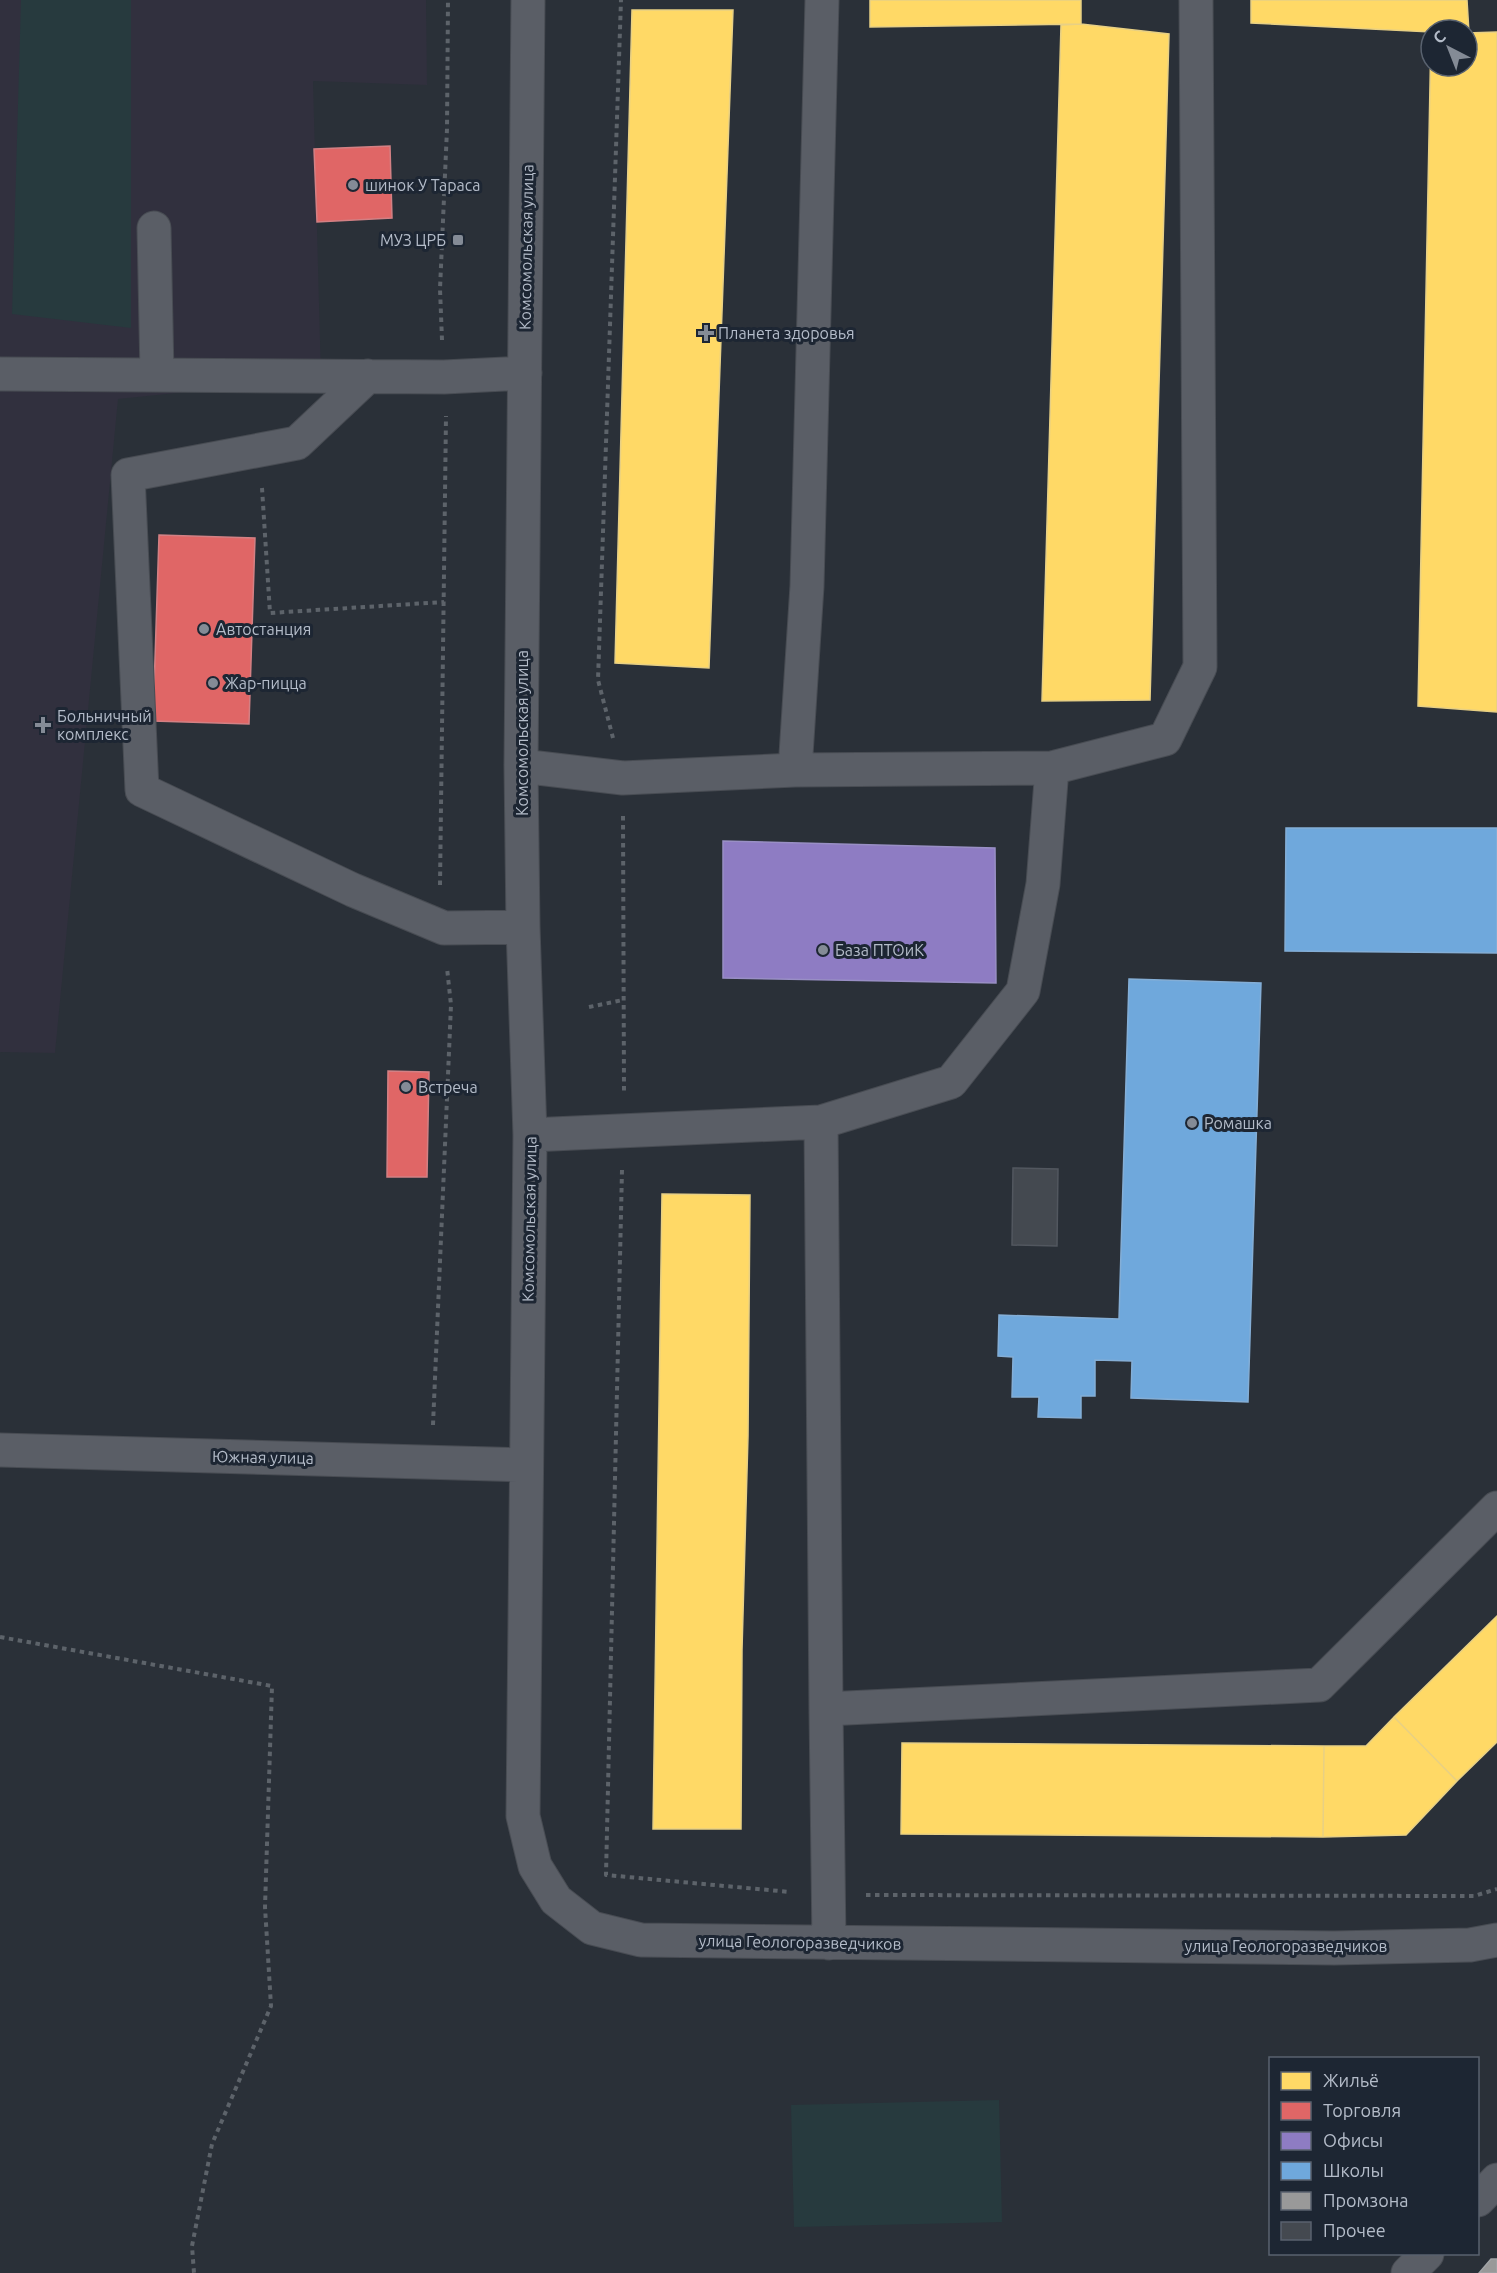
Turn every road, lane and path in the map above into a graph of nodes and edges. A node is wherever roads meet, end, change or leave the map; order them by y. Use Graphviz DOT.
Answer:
graph roads {
  1 [pos="448,0"];
  2 [pos="528,0"];
  3 [pos="621,0"];
  4 [pos="822,0"];
  5 [pos="1196,0"];
  6 [pos="154,228"];
  7 [pos="525,373"];
  8 [pos="0,374"];
  9 [pos="157,374"];
  10 [pos="368,376"];
  11 [pos="444,377"];
  12 [pos="260,450"];
  13 [pos="444,602"];
  14 [pos="521,766"];
  15 [pos="1052,768"];
  16 [pos="795,770"];
  17 [pos="623,778"];
  18 [pos="523,927"];
  19 [pos="444,928"];
  20 [pos="623,1000"];
  21 [pos="589,1007"];
  22 [pos="624,1098"];
  23 [pos="821,1122"];
  24 [pos="530,1135"];
  25 [pos="0,1450"];
  26 [pos="432,1461"];
  27 [pos="526,1465"];
  28 [pos="1497,1508"];
  29 [pos="0,1637"];
  30 [pos="826,1709"];
  31 [pos="1497,1940"];
  32 [pos="829,1942"];
  33 [pos="1424,2255"];
  34 [pos="194,2273"];
  35 [pos="1408,2273"];
  1 -- 11 [label="path"];
  2 -- 7 [label="street, Комсомольская улица"];
  3 -- 17 [label="path"];
  4 -- 16 [label="street"];
  5 -- 15 [label="street"];
  6 -- 9 [label="street"];
  7 -- 11 [label="street"];
  7 -- 14 [label="street, Комсомольская улица"];
  8 -- 9 [label="street"];
  9 -- 10 [label="street"];
  10 -- 11 [label="street"];
  10 -- 12 [label="street"];
  11 -- 13 [label="path"];
  12 -- 13 [label="path"];
  12 -- 19 [label="street"];
  13 -- 19 [label="path"];
  14 -- 17 [label="street"];
  14 -- 18 [label="street, Комсомольская улица"];
  15 -- 16 [label="street"];
  15 -- 23 [label="street"];
  16 -- 17 [label="street"];
  17 -- 20 [label="path"];
  18 -- 19 [label="street"];
  18 -- 24 [label="street, Комсомольская улица"];
  19 -- 26 [label="path"];
  20 -- 21 [label="path"];
  20 -- 22 [label="path"];
  23 -- 24 [label="street"];
  23 -- 30 [label="street"];
  24 -- 27 [label="street, Комсомольская улица"];
  25 -- 26 [label="street, Южная улица"];
  26 -- 27 [label="street, Южная улица"];
  27 -- 32 [label="street, улица Геологоразведчиков"];
  28 -- 30 [label="street"];
  29 -- 34 [label="path"];
  30 -- 32 [label="street"];
  31 -- 32 [label="street, улица Геологоразведчиков"];
  33 -- 35 [label="street"];
}
